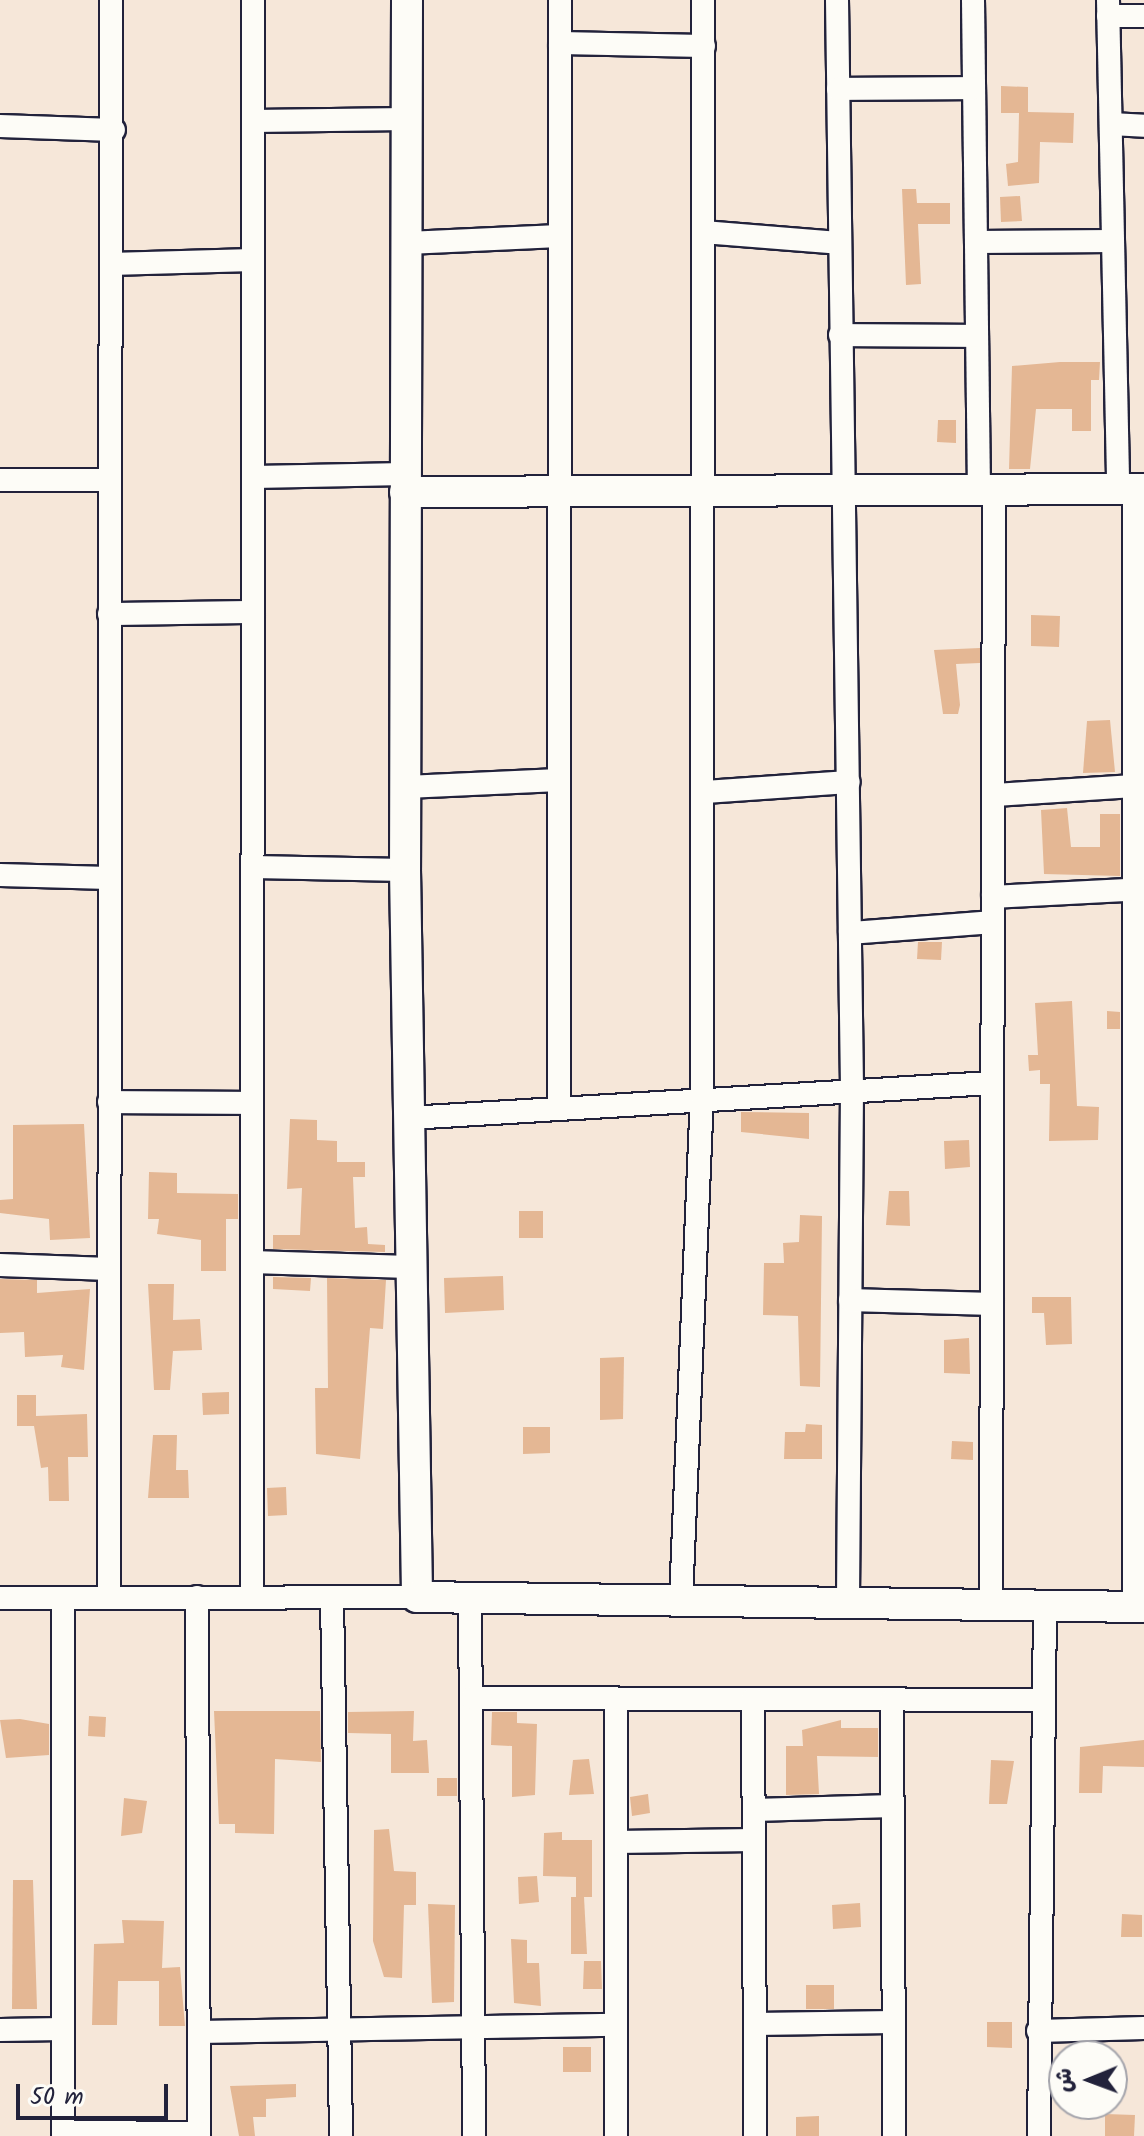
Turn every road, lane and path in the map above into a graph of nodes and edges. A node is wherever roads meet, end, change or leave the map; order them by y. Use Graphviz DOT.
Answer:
graph roads {
  1 [pos="111,0"];
  2 [pos="253,0"];
  3 [pos="407,0"];
  4 [pos="560,0"];
  5 [pos="703,0"];
  6 [pos="837,0"];
  7 [pos="973,0"];
  8 [pos="1108,8"];
  9 [pos="1144,16"];
  10 [pos="560,43"];
  11 [pos="704,46"];
  12 [pos="974,88"];
  13 [pos="838,89"];
  14 [pos="407,119"];
  15 [pos="253,121"];
  16 [pos="1111,124"];
  17 [pos="0,126"];
  18 [pos="1144,126"];
  19 [pos="114,130"];
  20 [pos="703,232"];
  21 [pos="559,236"];
  22 [pos="1113,241"];
  23 [pos="976,242"];
  24 [pos="407,243"];
  25 [pos="839,243"];
  26 [pos="251,260"];
  27 [pos="112,264"];
  28 [pos="840,335"];
  29 [pos="977,336"];
  30 [pos="254,477"];
  31 [pos="0,480"];
  32 [pos="109,480"];
  33 [pos="405,483"];
  34 [pos="558,489"];
  35 [pos="843,489"];
  36 [pos="987,489"];
  37 [pos="1132,489"];
  38 [pos="704,490"];
  39 [pos="253,612"];
  40 [pos="109,614"];
  41 [pos="559,780"];
  42 [pos="849,782"];
  43 [pos="1134,786"];
  44 [pos="406,787"];
  45 [pos="705,792"];
  46 [pos="995,795"];
  47 [pos="253,867"];
  48 [pos="405,870"];
  49 [pos="0,875"];
  50 [pos="109,878"];
  51 [pos="1140,890"];
  52 [pos="993,897"];
  53 [pos="993,922"];
  54 [pos="850,933"];
  55 [pos="992,1083"];
  56 [pos="852,1090"];
  57 [pos="702,1095"];
  58 [pos="109,1102"];
  59 [pos="251,1103"];
  60 [pos="559,1109"];
  61 [pos="1139,1110"];
  62 [pos="409,1118"];
  63 [pos="1139,1260"];
  64 [pos="252,1262"];
  65 [pos="0,1265"];
  66 [pos="409,1267"];
  67 [pos="109,1269"];
  68 [pos="850,1300"];
  69 [pos="992,1304"];
  70 [pos="109,1597"];
  71 [pos="197,1597"];
  72 [pos="252,1597"];
  73 [pos="332,1597"];
  74 [pos="417,1597"];
  75 [pos="0,1598"];
  76 [pos="63,1598"];
  77 [pos="470,1598"];
  78 [pos="681,1600"];
  79 [pos="848,1603"];
  80 [pos="991,1606"];
  81 [pos="1045,1607"];
  82 [pos="1139,1607"];
  83 [pos="472,1698"];
  84 [pos="616,1699"];
  85 [pos="753,1699"];
  86 [pos="892,1700"];
  87 [pos="1042,1700"];
  88 [pos="893,1806"];
  89 [pos="754,1810"];
  90 [pos="754,1840"];
  91 [pos="616,1842"];
  92 [pos="893,2022"];
  93 [pos="755,2024"];
  94 [pos="616,2025"];
  95 [pos="339,2028"];
  96 [pos="474,2028"];
  97 [pos="1144,2028"];
  98 [pos="63,2029"];
  99 [pos="0,2030"];
  100 [pos="1038,2031"];
  101 [pos="199,2032"];
  102 [pos="63,2134"];
  103 [pos="199,2134"];
  104 [pos="341,2136"];
  105 [pos="474,2136"];
  106 [pos="616,2136"];
  107 [pos="755,2136"];
  108 [pos="894,2136"];
  109 [pos="1039,2136"];
  1 -- 19 [label="street"];
  2 -- 15 [label="street"];
  3 -- 14 [label="street"];
  4 -- 10 [label="street"];
  5 -- 11 [label="street"];
  6 -- 13 [label="street"];
  7 -- 12 [label="street"];
  8 -- 9 [label="street"];
  8 -- 16 [label="street"];
  10 -- 11 [label="street"];
  10 -- 21 [label="street"];
  11 -- 20 [label="street"];
  12 -- 13 [label="street"];
  12 -- 23 [label="street"];
  13 -- 25 [label="street"];
  14 -- 15 [label="street"];
  14 -- 24 [label="street"];
  15 -- 26 [label="street"];
  16 -- 18 [label="street"];
  16 -- 22 [label="street"];
  17 -- 19 [label="street"];
  19 -- 27 [label="street"];
  20 -- 25 [label="street"];
  20 -- 38 [label="street"];
  21 -- 24 [label="street"];
  21 -- 34 [label="street"];
  22 -- 23 [label="street"];
  22 -- 37 [label="street"];
  23 -- 29 [label="street"];
  24 -- 33 [label="street"];
  25 -- 28 [label="street"];
  26 -- 27 [label="street"];
  26 -- 30 [label="street"];
  27 -- 32 [label="street"];
  28 -- 29 [label="street"];
  28 -- 35 [label="street"];
  29 -- 36 [label="street"];
  30 -- 33 [label="street"];
  30 -- 39 [label="street"];
  31 -- 32 [label="street"];
  32 -- 40 [label="street"];
  33 -- 34 [label="street"];
  33 -- 44 [label="street"];
  34 -- 38 [label="street"];
  34 -- 41 [label="street"];
  35 -- 36 [label="street"];
  35 -- 38 [label="street"];
  35 -- 42 [label="street"];
  36 -- 37 [label="street"];
  36 -- 46 [label="street"];
  37 -- 43 [label="street"];
  38 -- 45 [label="street"];
  39 -- 40 [label="street"];
  39 -- 47 [label="street"];
  40 -- 50 [label="street"];
  41 -- 44 [label="street"];
  41 -- 60 [label="street"];
  42 -- 45 [label="street"];
  42 -- 54 [label="street"];
  43 -- 46 [label="street"];
  43 -- 51 [label="street"];
  44 -- 48 [label="street"];
  45 -- 57 [label="street"];
  46 -- 52 [label="street"];
  47 -- 48 [label="street"];
  47 -- 59 [label="street"];
  48 -- 62 [label="street"];
  49 -- 50 [label="street"];
  50 -- 58 [label="street"];
  51 -- 52 [label="street"];
  51 -- 61 [label="street"];
  52 -- 53 [label="street"];
  53 -- 54 [label="street"];
  53 -- 55 [label="street"];
  54 -- 56 [label="street"];
  55 -- 56 [label="street"];
  55 -- 69 [label="street"];
  56 -- 57 [label="street"];
  56 -- 68 [label="street"];
  57 -- 60 [label="street"];
  57 -- 78 [label="street"];
  58 -- 59 [label="street"];
  58 -- 67 [label="street"];
  59 -- 64 [label="street"];
  60 -- 62 [label="street"];
  61 -- 63 [label="street"];
  62 -- 66 [label="street"];
  63 -- 82 [label="street"];
  64 -- 66 [label="street"];
  64 -- 72 [label="street"];
  65 -- 67 [label="street"];
  66 -- 74 [label="street"];
  67 -- 70 [label="street"];
  68 -- 69 [label="street"];
  68 -- 79 [label="street"];
  69 -- 80 [label="street"];
  70 -- 71 [label="street"];
  70 -- 76 [label="street"];
  71 -- 72 [label="street"];
  71 -- 101 [label="street"];
  72 -- 73 [label="street"];
  73 -- 74 [label="street"];
  73 -- 95 [label="street"];
  74 -- 77 [label="street"];
  75 -- 76 [label="street"];
  76 -- 98 [label="street"];
  77 -- 78 [label="street"];
  77 -- 83 [label="street"];
  78 -- 79 [label="street"];
  79 -- 80 [label="street"];
  80 -- 81 [label="street"];
  81 -- 82 [label="street"];
  81 -- 87 [label="street"];
  83 -- 84 [label="street"];
  83 -- 96 [label="street"];
  84 -- 85 [label="street"];
  84 -- 91 [label="street"];
  85 -- 86 [label="street"];
  85 -- 89 [label="street"];
  86 -- 87 [label="street"];
  86 -- 88 [label="street"];
  87 -- 100 [label="street"];
  88 -- 89 [label="street"];
  88 -- 92 [label="street"];
  89 -- 90 [label="street"];
  90 -- 91 [label="street"];
  90 -- 93 [label="street"];
  91 -- 94 [label="street"];
  92 -- 93 [label="street"];
  92 -- 108 [label="street"];
  93 -- 107 [label="street"];
  94 -- 96 [label="street"];
  94 -- 106 [label="street"];
  95 -- 96 [label="street"];
  95 -- 101 [label="street"];
  95 -- 104 [label="street"];
  96 -- 105 [label="street"];
  97 -- 100 [label="street"];
  98 -- 99 [label="street"];
  98 -- 102 [label="street"];
  100 -- 109 [label="street"];
  101 -- 103 [label="street"];
  102 -- 103 [label="street"];
}
